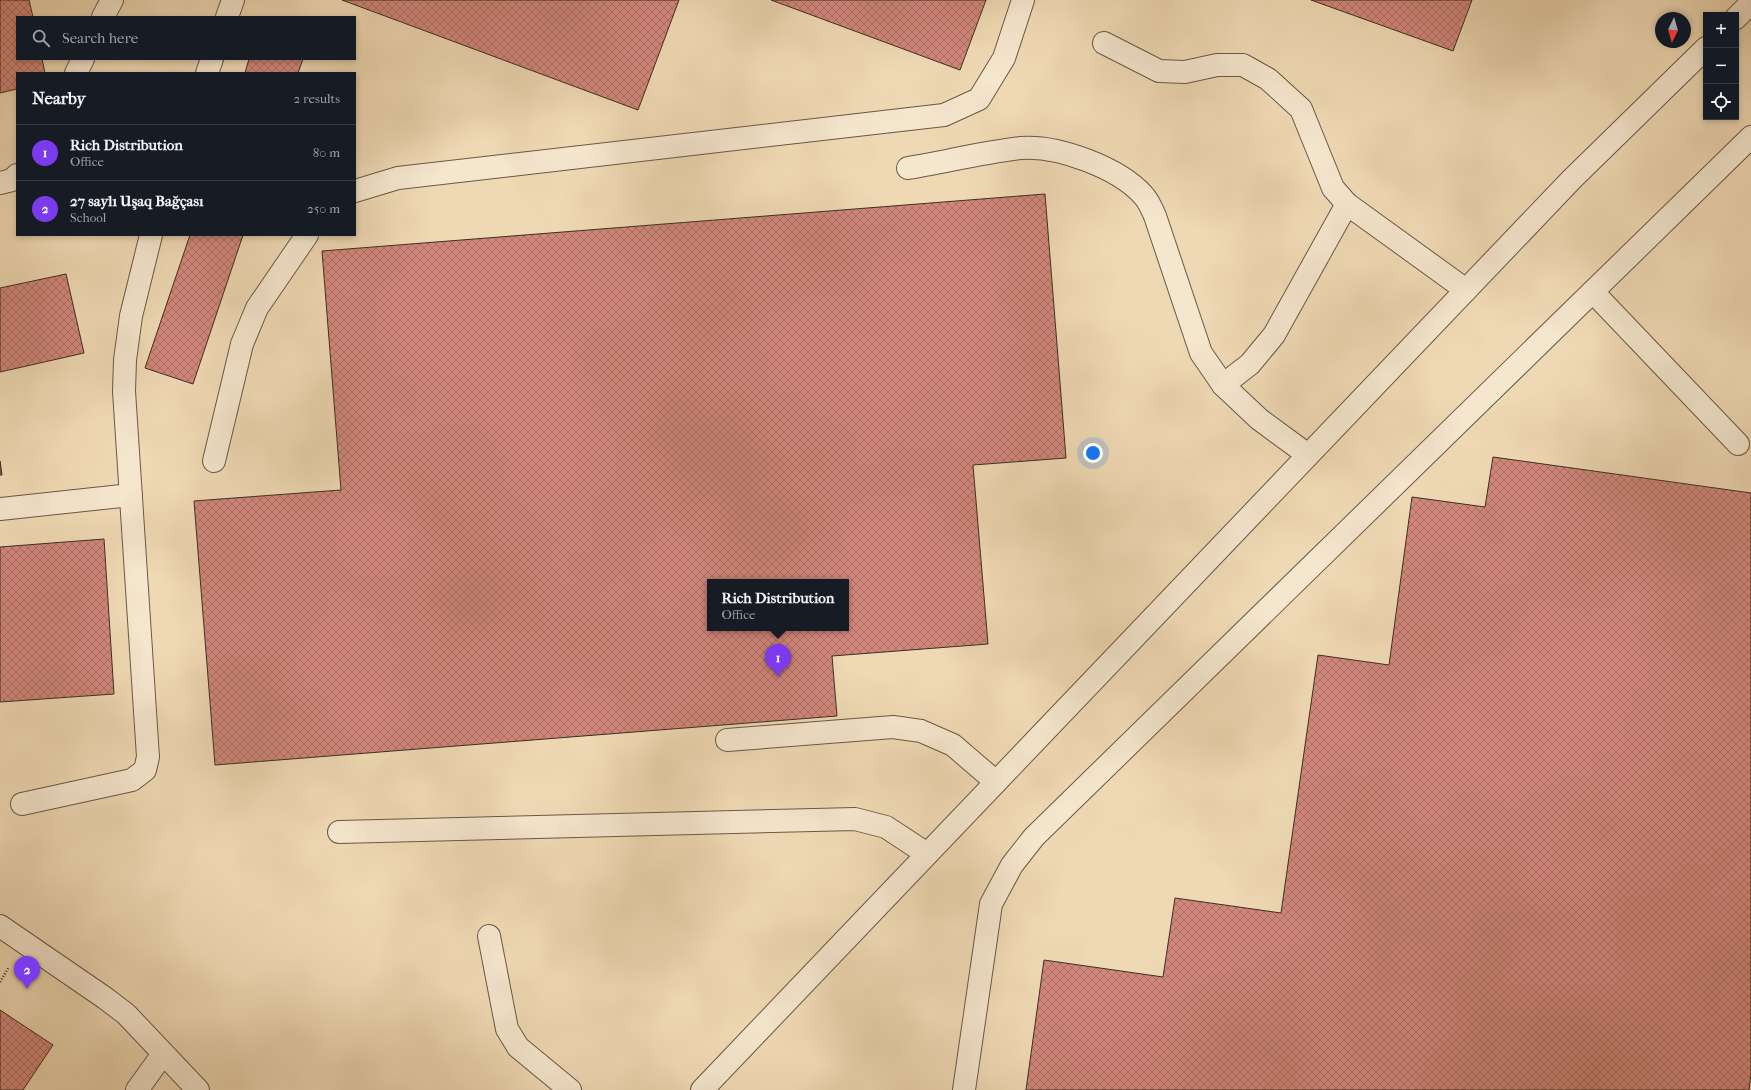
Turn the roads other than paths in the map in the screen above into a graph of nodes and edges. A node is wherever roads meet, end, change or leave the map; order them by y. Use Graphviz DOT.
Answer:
graph roads {
  1 [pos="112,0"];
  2 [pos="233,0"];
  3 [pos="1023,0"];
  4 [pos="1751,3"];
  5 [pos="1739,15"];
  6 [pos="104,16"];
  7 [pos="227,16"];
  8 [pos="1104,43"];
  9 [pos="1703,51"];
  10 [pos="82,60"];
  11 [pos="212,60"];
  12 [pos="76,72"];
  13 [pos="207,72"];
  14 [pos="1751,137"];
  15 [pos="908,168"];
  16 [pos="356,191"];
  17 [pos="1347,204"];
  18 [pos="147,236"];
  19 [pos="306,236"];
  20 [pos="1466,290"];
  21 [pos="1593,292"];
  22 [pos="1223,385"];
  23 [pos="1738,444"];
  24 [pos="1308,455"];
  25 [pos="214,460"];
  26 [pos="131,495"];
  27 [pos="0,509"];
  28 [pos="727,740"];
  29 [pos="996,782"];
  30 [pos="22,804"];
  31 [pos="339,832"];
  32 [pos="927,854"];
  33 [pos="0,926"];
  34 [pos="488,936"];
  35 [pos="163,1054"];
  36 [pos="136,1090"];
  37 [pos="198,1090"];
  38 [pos="570,1090"];
  39 [pos="702,1090"];
  40 [pos="964,1090"];
  1 -- 6 [label="street"];
  2 -- 7 [label="street"];
  3 -- 16 [label="street"];
  4 -- 5 [label="street"];
  8 -- 17 [label="street"];
  9 -- 20 [label="street"];
  10 -- 12 [label="street"];
  11 -- 13 [label="street"];
  14 -- 21 [label="street"];
  15 -- 22 [label="street"];
  17 -- 20 [label="street"];
  17 -- 22 [label="street"];
  18 -- 26 [label="street"];
  19 -- 25 [label="street"];
  20 -- 24 [label="street"];
  21 -- 23 [label="street"];
  21 -- 40 [label="street"];
  22 -- 24 [label="street"];
  24 -- 29 [label="street"];
  26 -- 27 [label="street"];
  26 -- 30 [label="street"];
  28 -- 29 [label="street"];
  29 -- 32 [label="street"];
  31 -- 32 [label="street"];
  32 -- 39 [label="street"];
  33 -- 35 [label="street"];
  34 -- 38 [label="street"];
  35 -- 36 [label="street"];
  35 -- 37 [label="street"];
}
